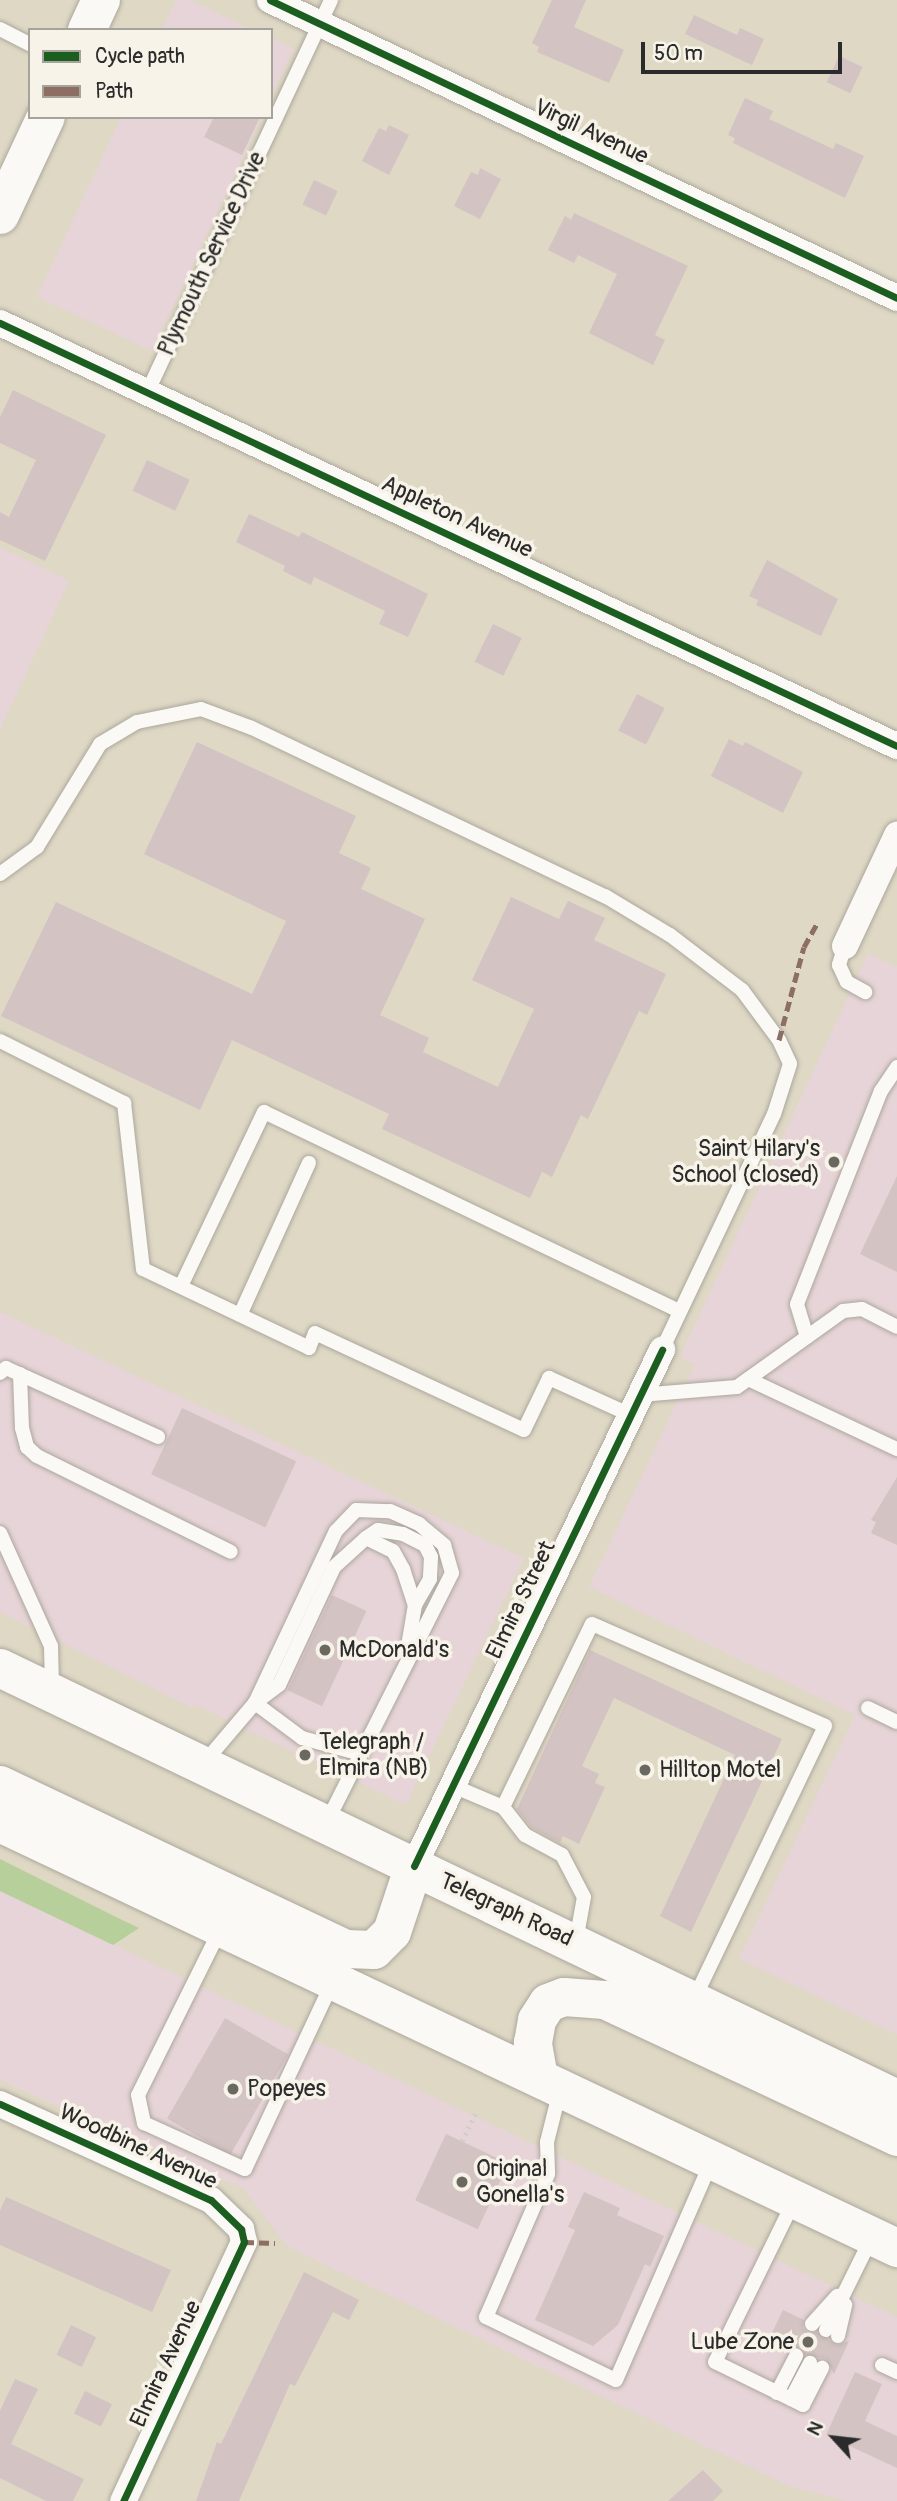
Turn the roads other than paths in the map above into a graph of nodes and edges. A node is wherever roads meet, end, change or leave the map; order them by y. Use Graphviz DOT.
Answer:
graph roads {
  1 [pos="101,0"];
  2 [pos="270,0"];
  3 [pos="331,0"];
  4 [pos="320,25"];
  5 [pos="88,28"];
  6 [pos="0,29"];
  7 [pos="28,43"];
  8 [pos="45,119"];
  9 [pos="0,215"];
  10 [pos="897,298"];
  11 [pos="0,323"];
  12 [pos="147,393"];
  13 [pos="897,746"];
  14 [pos="897,835"];
  15 [pos="0,874"];
  16 [pos="845,946"];
  17 [pos="864,992"];
  18 [pos="0,1041"];
  19 [pos="897,1068"];
  20 [pos="309,1163"];
  21 [pos="181,1286"];
  22 [pos="680,1311"];
  23 [pos="240,1315"];
  24 [pos="897,1328"];
  25 [pos="807,1337"];
  26 [pos="662,1350"];
  27 [pos="0,1373"];
  28 [pos="20,1374"];
  29 [pos="748,1379"];
  30 [pos="636,1405"];
  31 [pos="158,1437"];
  32 [pos="897,1449"];
  33 [pos="0,1533"];
  34 [pos="366,1538"];
  35 [pos="230,1552"];
  36 [pos="415,1605"];
  37 [pos="404,1667"];
  38 [pos="0,1668"];
  39 [pos="52,1693"];
  40 [pos="255,1703"];
  41 [pos="868,1708"];
  42 [pos="897,1722"];
  43 [pos="360,1754"];
  44 [pos="201,1765"];
  45 [pos="0,1785"];
  46 [pos="453,1786"];
  47 [pos="503,1807"];
  48 [pos="0,1823"];
  49 [pos="326,1825"];
  50 [pos="414,1866"];
  51 [pos="221,1927"];
  52 [pos="575,1942"];
  53 [pos="359,1949"];
  54 [pos="333,1980"];
  55 [pos="694,2000"];
  56 [pos="550,2082"];
  57 [pos="897,2099"];
  58 [pos="0,2104"];
  59 [pos="897,2137"];
  60 [pos="713,2159"];
  61 [pos="794,2199"];
  62 [pos="244,2242"];
  63 [pos="884,2243"];
  64 [pos="849,2283"];
  65 [pos="812,2324"];
  66 [pos="832,2333"];
  67 [pos="882,2365"];
  68 [pos="897,2372"];
  69 [pos="777,2393"];
  70 [pos="123,2501"];
  1 -- 5 [label="main road"];
  2 -- 4 [label="street, Virgil Avenue"];
  3 -- 4 [label="lane, Plymouth Service Drive"];
  4 -- 10 [label="street, Virgil Avenue"];
  4 -- 12 [label="lane, Plymouth Service Drive"];
  6 -- 7 [label="lane"];
  8 -- 9 [label="main road"];
  11 -- 12 [label="street, Appleton Avenue"];
  12 -- 13 [label="street, Appleton Avenue"];
  14 -- 16 [label="street"];
  15 -- 22 [label="lane"];
  16 -- 17 [label="lane"];
  18 -- 21 [label="lane"];
  19 -- 25 [label="lane"];
  20 -- 23 [label="lane"];
  21 -- 22 [label="lane"];
  21 -- 23 [label="lane"];
  22 -- 26 [label="lane"];
  23 -- 30 [label="lane"];
  24 -- 25 [label="lane"];
  25 -- 29 [label="lane"];
  26 -- 30 [label="street, Elmira Street"];
  27 -- 28 [label="lane"];
  28 -- 31 [label="lane"];
  28 -- 35 [label="lane"];
  29 -- 30 [label="lane"];
  29 -- 32 [label="lane"];
  30 -- 46 [label="street, Elmira Street"];
  33 -- 39 [label="lane"];
  34 -- 36 [label="lane"];
  34 -- 36 [label="lane"];
  34 -- 40 [label="lane"];
  36 -- 37 [label="lane"];
  37 -- 40 [label="lane"];
  37 -- 43 [label="lane"];
  38 -- 39 [label="main road, Telegraph Road"];
  39 -- 44 [label="main road, Telegraph Road"];
  40 -- 43 [label="lane"];
  40 -- 44 [label="lane"];
  41 -- 42 [label="lane"];
  43 -- 49 [label="lane"];
  44 -- 49 [label="main road, Telegraph Road"];
  45 -- 53 [label="main road"];
  46 -- 47 [label="lane"];
  46 -- 50 [label="street, Elmira Street"];
  47 -- 52 [label="lane"];
  47 -- 55 [label="lane"];
  48 -- 51 [label="main road"];
  49 -- 50 [label="main road, Telegraph Road"];
  50 -- 52 [label="main road, Telegraph Road"];
  50 -- 53 [label="main road"];
  51 -- 54 [label="main road"];
  51 -- 54 [label="lane"];
  52 -- 55 [label="main road, Telegraph Road"];
  53 -- 54 [label="lane"];
  54 -- 56 [label="main road"];
  55 -- 57 [label="main road, Telegraph Road"];
  56 -- 59 [label="main road"];
  56 -- 60 [label="main road"];
  56 -- 60 [label="lane"];
  58 -- 62 [label="street, Woodbine Avenue"];
  60 -- 61 [label="main road"];
  61 -- 63 [label="main road"];
  61 -- 69 [label="lane"];
  62 -- 70 [label="street, Elmira Avenue"];
  63 -- 64 [label="lane"];
  64 -- 65 [label="lane"];
  64 -- 66 [label="lane"];
  67 -- 68 [label="lane"];
  69 -- 69 [label="lane"];
}
